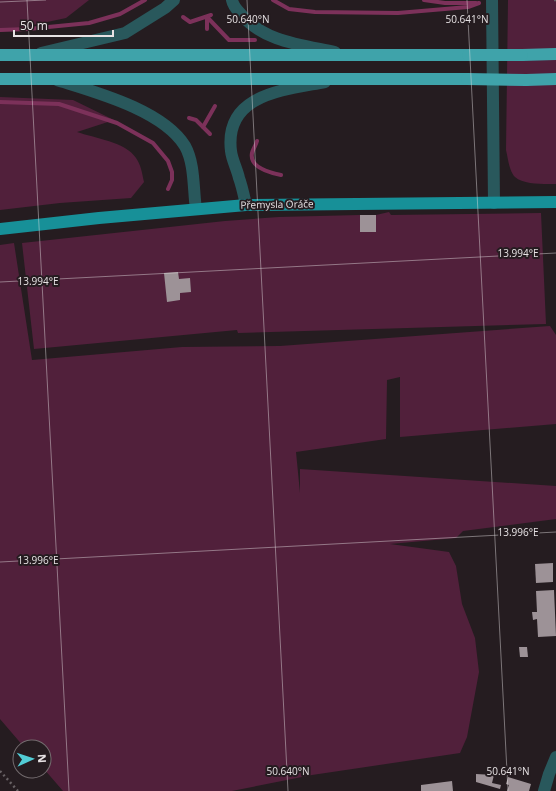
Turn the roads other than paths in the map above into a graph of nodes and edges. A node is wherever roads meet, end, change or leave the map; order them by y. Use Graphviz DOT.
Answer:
graph roads {
  1 [pos="174,0"];
  2 [pos="232,0"];
  3 [pos="492,0"];
  4 [pos="556,54"];
  5 [pos="0,55"];
  6 [pos="31,55"];
  7 [pos="346,55"];
  8 [pos="344,79"];
  9 [pos="556,79"];
  10 [pos="0,80"];
  11 [pos="56,80"];
  12 [pos="556,202"];
  13 [pos="494,204"];
  14 [pos="246,205"];
  15 [pos="196,208"];
  16 [pos="0,229"];
  17 [pos="556,757"];
  18 [pos="544,791"];
  1 -- 6 [label="street"];
  2 -- 7 [label="street"];
  3 -- 13 [label="street"];
  4 -- 7 [label="highway, bridge"];
  5 -- 6 [label="highway"];
  6 -- 7 [label="highway"];
  8 -- 9 [label="highway, bridge"];
  8 -- 11 [label="highway"];
  8 -- 14 [label="street"];
  10 -- 11 [label="highway"];
  11 -- 15 [label="street"];
  12 -- 13 [label="main road, Přemysla Oráče"];
  13 -- 14 [label="main road, Přemysla Oráče"];
  14 -- 15 [label="main road, Přemysla Oráče"];
  15 -- 16 [label="main road, Přemysla Oráče"];
  17 -- 18 [label="street"];
}
